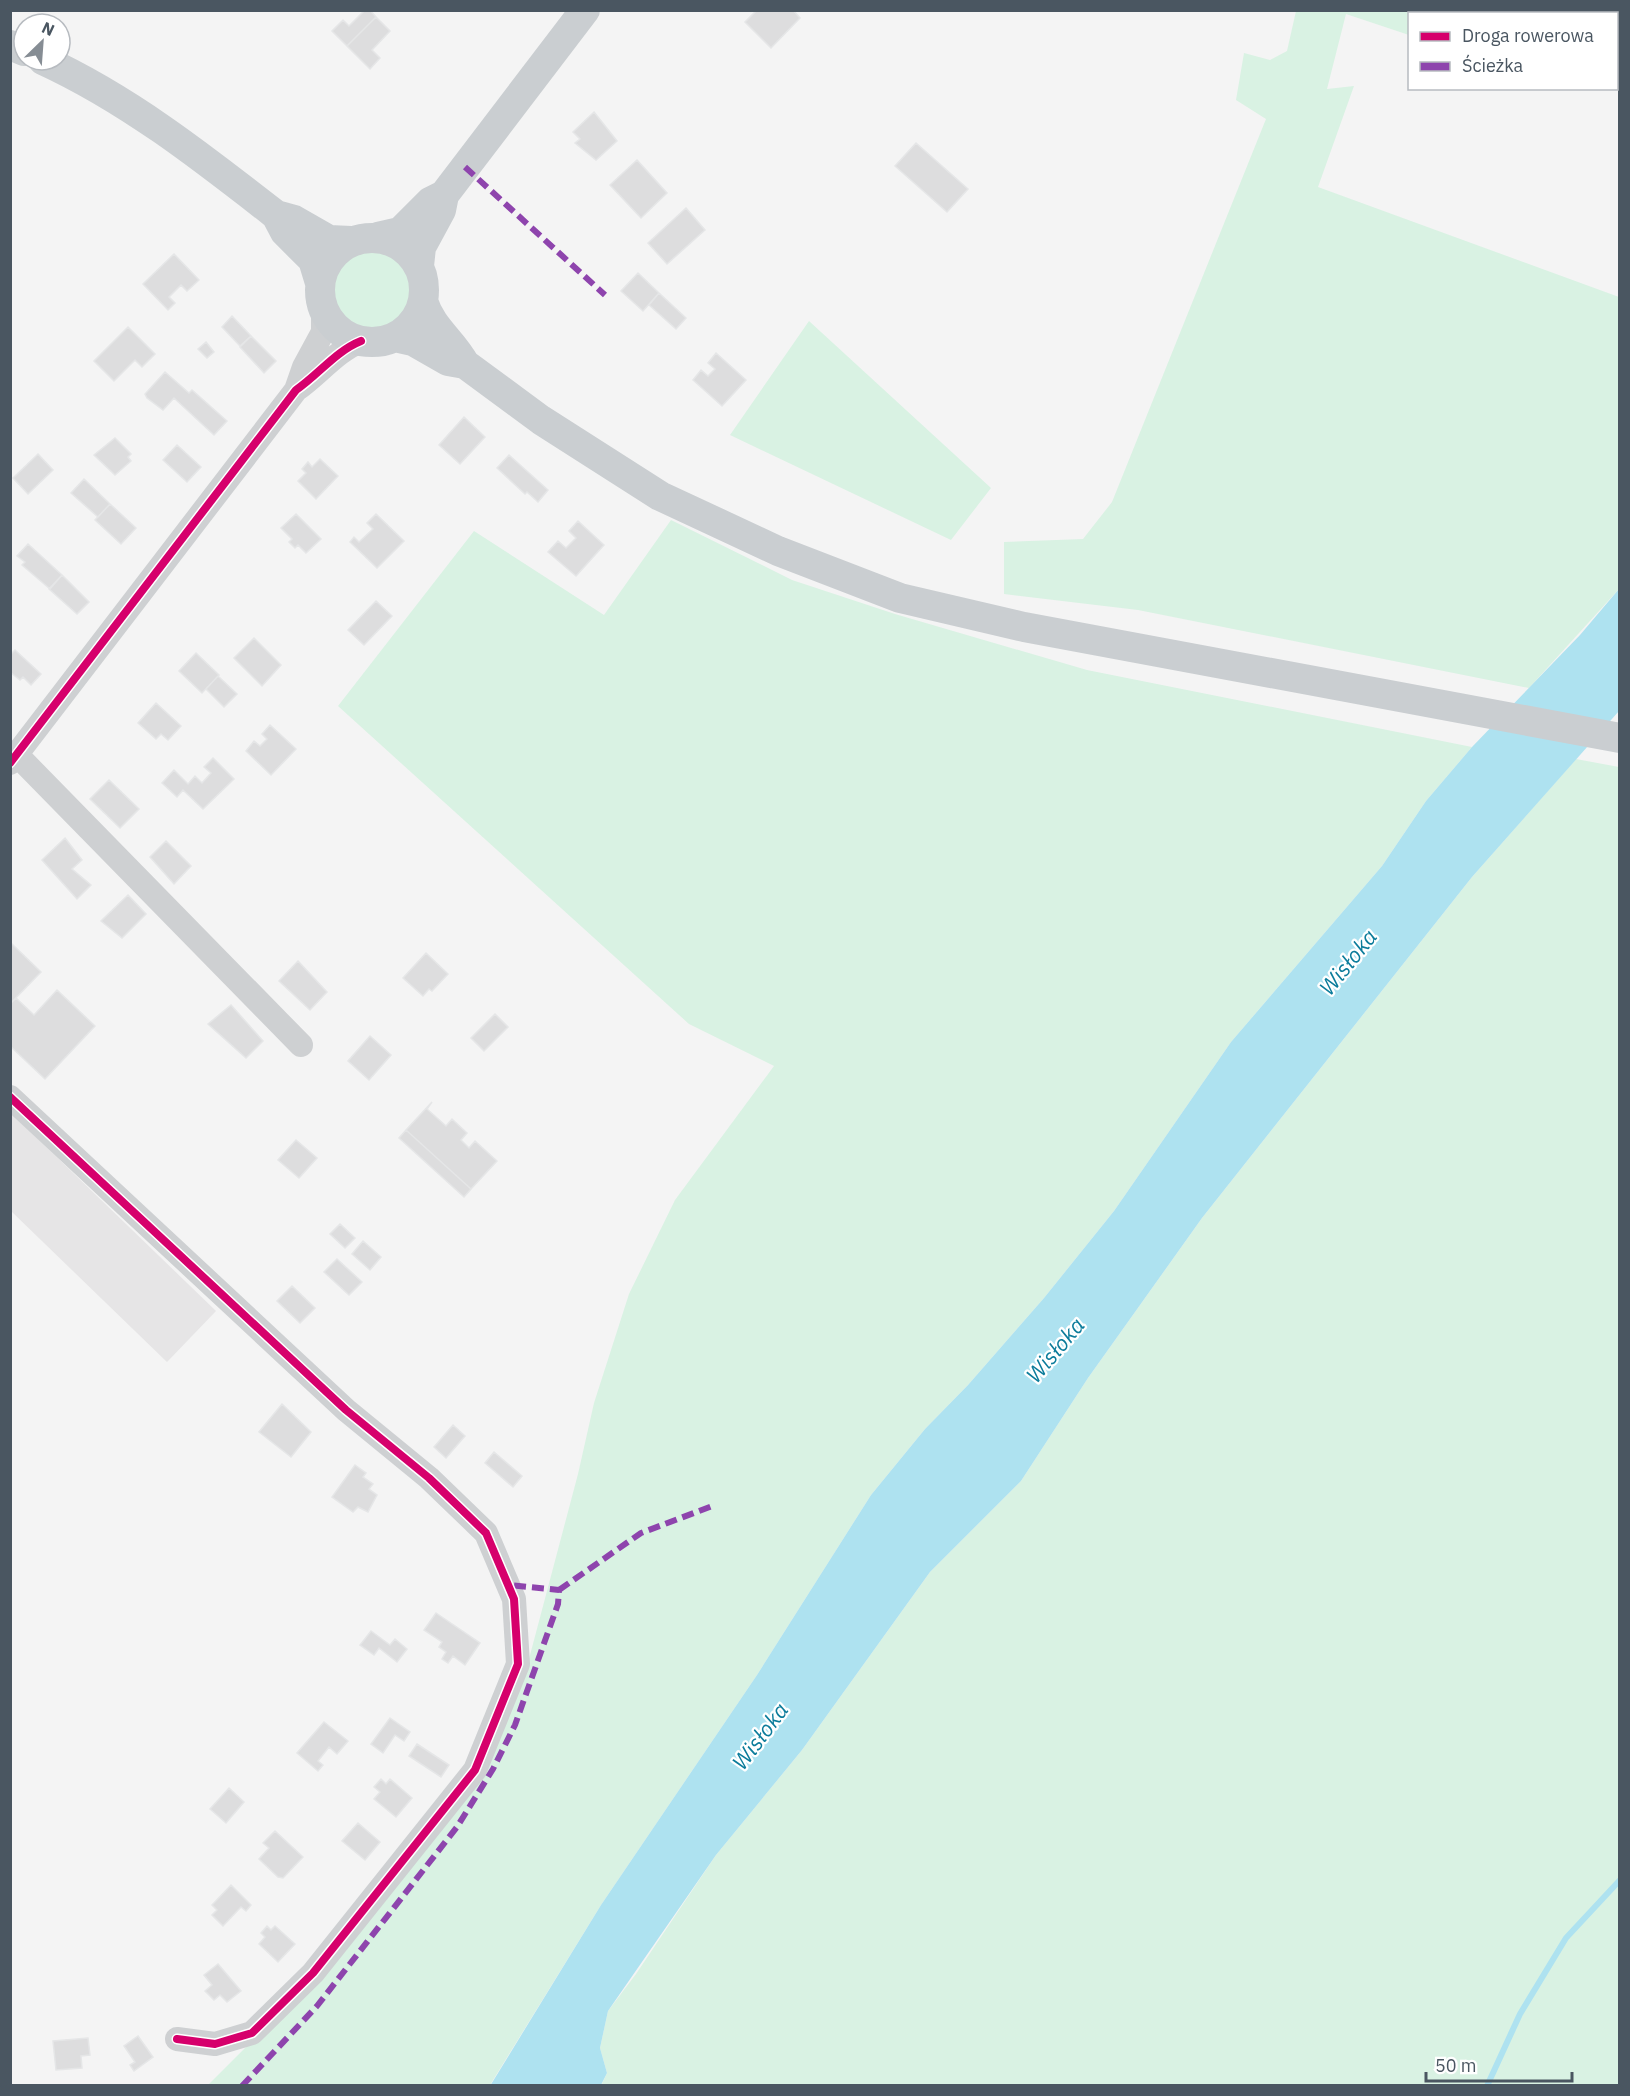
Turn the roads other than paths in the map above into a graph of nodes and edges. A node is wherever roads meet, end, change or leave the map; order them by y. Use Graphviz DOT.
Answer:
graph roads {
  1 [pos="585,10"];
  2 [pos="65,72"];
  3 [pos="444,195"];
  4 [pos="276,215"];
  5 [pos="365,239"];
  6 [pos="419,266"];
  7 [pos="322,296"];
  8 [pos="423,301"];
  9 [pos="395,337"];
  10 [pos="361,341"];
  11 [pos="465,364"];
  12 [pos="296,390"];
  13 [pos="1620,738"];
  14 [pos="14,759"];
  15 [pos="301,1045"];
  16 [pos="10,1097"];
  17 [pos="177,2039"];
  1 -- 3 [label="main road"];
  2 -- 4 [label="main road"];
  3 -- 5 [label="main road"];
  3 -- 6 [label="main road"];
  4 -- 5 [label="main road"];
  4 -- 7 [label="main road"];
  5 -- 6 [label="main road"];
  5 -- 7 [label="main road"];
  6 -- 8 [label="main road"];
  7 -- 10 [label="main road"];
  7 -- 12 [label="street"];
  8 -- 9 [label="main road"];
  8 -- 11 [label="main road"];
  9 -- 10 [label="main road"];
  9 -- 11 [label="main road"];
  10 -- 12 [label="street"];
  11 -- 13 [label="main road"];
  12 -- 14 [label="street"];
  14 -- 15 [label="street"];
  16 -- 17 [label="street"];
}
